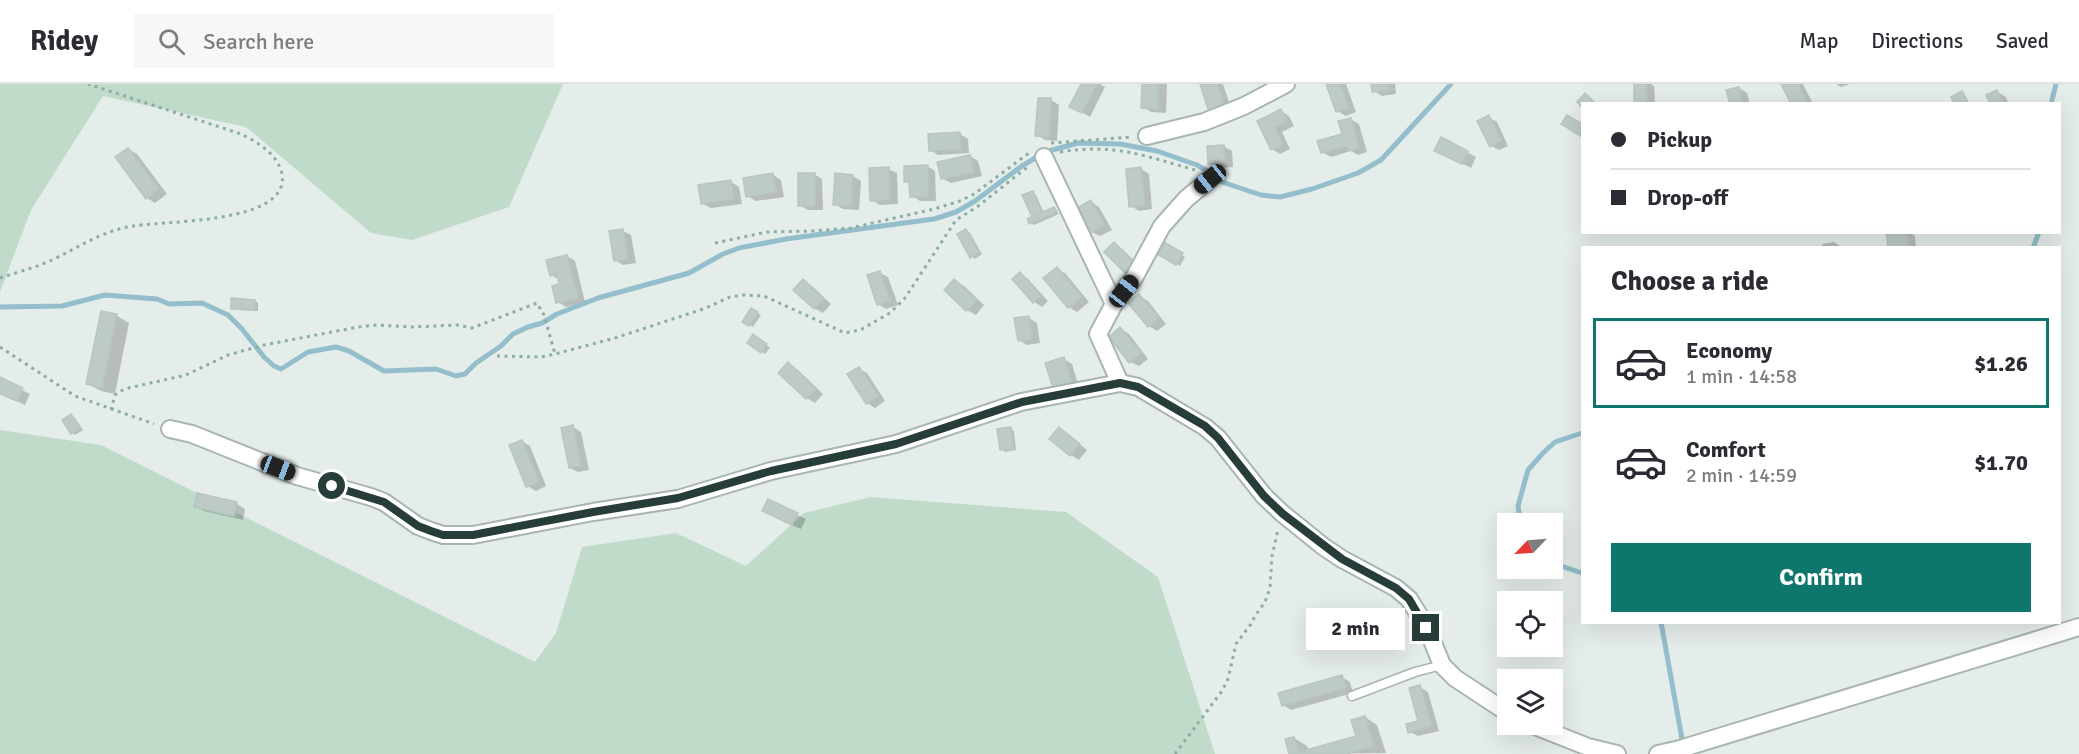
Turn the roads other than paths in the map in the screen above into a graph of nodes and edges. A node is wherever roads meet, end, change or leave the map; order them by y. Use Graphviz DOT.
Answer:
graph roads {
  1 [pos="1286,84"];
  2 [pos="1147,136"];
  3 [pos="1043,150"];
  4 [pos="1210,179"];
  5 [pos="1114,304"];
  6 [pos="1120,383"];
  7 [pos="170,429"];
  8 [pos="2079,627"];
  9 [pos="1442,665"];
  10 [pos="1352,696"];
  11 [pos="1497,705"];
  12 [pos="1558,735"];
  13 [pos="1681,752"];
  14 [pos="1617,754"];
  15 [pos="1658,754"];
  1 -- 2 [label="street"];
  3 -- 5 [label="street"];
  4 -- 5 [label="street"];
  5 -- 6 [label="street"];
  6 -- 7 [label="street"];
  6 -- 9 [label="street"];
  8 -- 13 [label="street"];
  9 -- 10 [label="lane"];
  9 -- 11 [label="street"];
  12 -- 14 [label="street"];
  13 -- 15 [label="street"];
}
